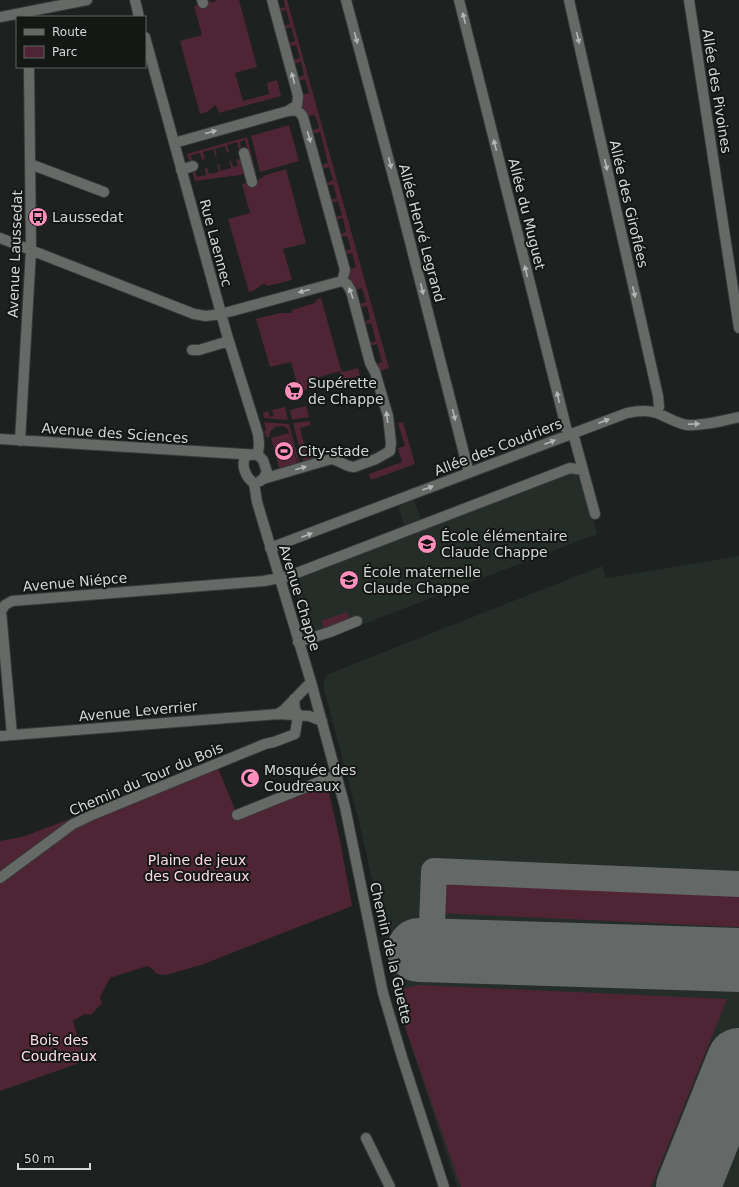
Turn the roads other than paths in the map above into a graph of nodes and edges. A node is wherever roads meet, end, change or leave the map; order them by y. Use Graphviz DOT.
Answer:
graph roads {
  1 [pos="87,0"];
  2 [pos="135,0"];
  3 [pos="272,0"];
  4 [pos="346,0"];
  5 [pos="459,0"];
  6 [pos="569,0"];
  7 [pos="689,0"];
  8 [pos="28,14"];
  9 [pos="140,16"];
  10 [pos="0,17"];
  11 [pos="146,43"];
  12 [pos="148,56"];
  13 [pos="29,68"];
  14 [pos="288,111"];
  15 [pos="174,143"];
  16 [pos="244,153"];
  17 [pos="30,164"];
  18 [pos="193,166"];
  19 [pos="181,170"];
  20 [pos="252,182"];
  21 [pos="104,192"];
  22 [pos="0,238"];
  23 [pos="31,250"];
  24 [pos="342,281"];
  25 [pos="221,314"];
  26 [pos="739,328"];
  27 [pos="229,342"];
  28 [pos="192,350"];
  29 [pos="657,413"];
  30 [pos="739,417"];
  31 [pos="570,434"];
  32 [pos="0,439"];
  33 [pos="20,441"];
  34 [pos="250,458"];
  35 [pos="583,470"];
  36 [pos="469,473"];
  37 [pos="259,481"];
  38 [pos="595,514"];
  39 [pos="270,548"];
  40 [pos="279,578"];
  41 [pos="357,621"];
  42 [pos="298,642"];
  43 [pos="311,682"];
  44 [pos="294,699"];
  45 [pos="278,714"];
  46 [pos="298,715"];
  47 [pos="322,721"];
  48 [pos="12,735"];
  49 [pos="0,736"];
  50 [pos="336,775"];
  51 [pos="238,815"];
  52 [pos="0,878"];
  53 [pos="366,1138"];
  54 [pos="390,1187"];
  55 [pos="444,1187"];
  1 -- 8 [label="street"];
  2 -- 9 [label="street"];
  14 -- 3 [label="street, one-way"];
  4 -- 36 [label="street, Allée Hervé Legrand, one-way"];
  31 -- 5 [label="street, Allée du Muguet, one-way"];
  6 -- 29 [label="street, Allée des Giroflées, one-way"];
  7 -- 26 [label="street, Allée des Pivoines"];
  8 -- 10 [label="street"];
  11 -- 12 [label="street, Rue Laennec"];
  12 -- 15 [label="street, Rue Laennec"];
  13 -- 17 [label="street, Avenue Laussedat"];
  15 -- 14 [label="street, one-way"];
  14 -- 24 [label="street, one-way"];
  15 -- 19 [label="street, Rue Laennec"];
  16 -- 20 [label="street"];
  17 -- 21 [label="street"];
  17 -- 23 [label="street, Avenue Laussedat"];
  18 -- 19 [label="street"];
  19 -- 25 [label="street, Rue Laennec"];
  22 -- 23 [label="street"];
  23 -- 25 [label="street"];
  23 -- 33 [label="street, Avenue Laussedat"];
  24 -- 25 [label="street, one-way"];
  37 -- 24 [label="street, one-way"];
  25 -- 27 [label="street, Rue Laennec"];
  27 -- 28 [label="street"];
  27 -- 34 [label="street, Rue Laennec"];
  29 -- 30 [label="street, Allée des Coudriers, one-way"];
  31 -- 29 [label="street, Allée des Coudriers, one-way"];
  31 -- 35 [label="street, Allée du Muguet"];
  36 -- 31 [label="street, Allée des Coudriers, one-way"];
  32 -- 33 [label="street, Avenue des Sciences"];
  33 -- 34 [label="street, Avenue des Sciences"];
  34 -- 37 [label="street"];
  34 -- 37 [label="street, Avenue Chappe"];
  35 -- 38 [label="street, Allée du Muguet"];
  35 -- 40 [label="street, Avenue Niépce"];
  39 -- 36 [label="street, Allée des Coudriers, one-way"];
  37 -- 39 [label="street, Avenue Chappe"];
  39 -- 40 [label="street, Avenue Chappe"];
  40 -- 42 [label="street, Avenue Chappe"];
  40 -- 48 [label="street, Avenue Niépce"];
  41 -- 42 [label="street"];
  42 -- 43 [label="street, Avenue Chappe"];
  43 -- 44 [label="street"];
  43 -- 47 [label="street, Avenue Chappe"];
  44 -- 45 [label="street"];
  44 -- 46 [label="street"];
  45 -- 46 [label="street, Avenue Leverrier"];
  45 -- 48 [label="street, Avenue Leverrier"];
  46 -- 47 [label="street, Avenue Leverrier"];
  46 -- 52 [label="street, Chemin du Tour du Bois"];
  47 -- 50 [label="street, Chemin de la Guette"];
  48 -- 49 [label="street, Avenue Leverrier"];
  50 -- 51 [label="street"];
  50 -- 55 [label="street, Chemin de la Guette"];
  53 -- 54 [label="street"];
}
